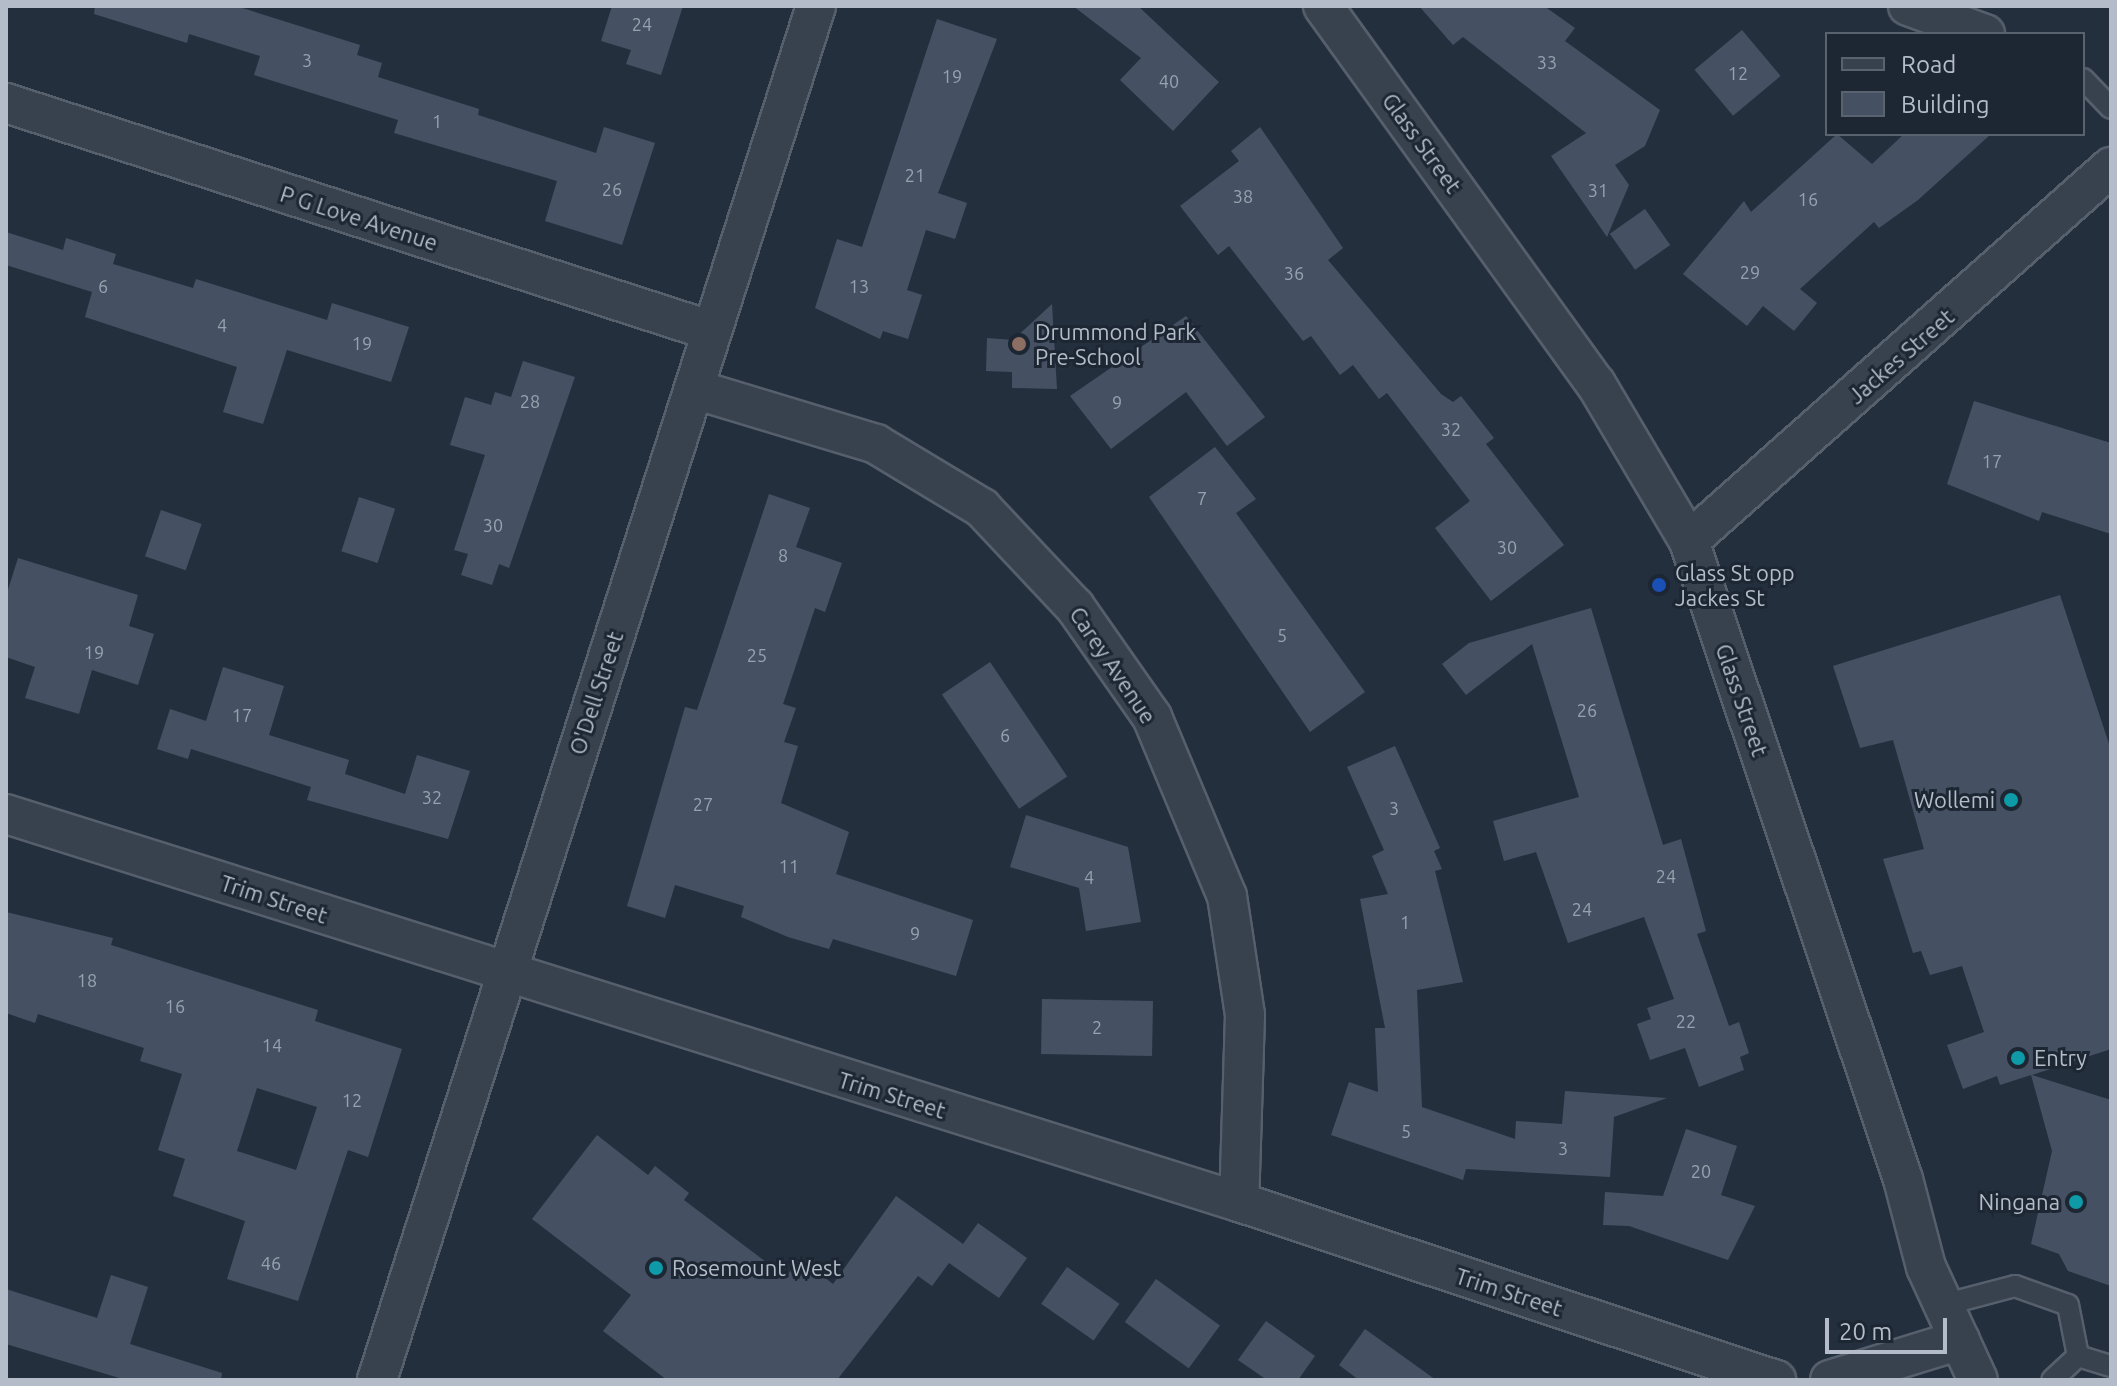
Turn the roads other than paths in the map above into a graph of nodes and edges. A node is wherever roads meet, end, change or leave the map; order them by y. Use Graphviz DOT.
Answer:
graph roads {
  1 [pos="816,6"];
  2 [pos="1323,6"];
  3 [pos="1908,6"];
  4 [pos="1980,32"];
  5 [pos="2085,81"];
  6 [pos="6,103"];
  7 [pos="2111,108"];
  8 [pos="2111,167"];
  9 [pos="712,331"];
  10 [pos="694,389"];
  11 [pos="1689,541"];
  12 [pos="6,814"];
  13 [pos="506,972"];
  14 [pos="1239,1202"];
  15 [pos="1943,1305"];
  16 [pos="1960,1340"];
  17 [pos="2078,1356"];
  18 [pos="2111,1366"];
  19 [pos="377,1380"];
  20 [pos="1776,1380"];
  21 [pos="1830,1380"];
  22 [pos="1978,1380"];
  23 [pos="2052,1380"];
  1 -- 9 [label="street, O'Dell Street"];
  2 -- 11 [label="street, Glass Street"];
  3 -- 4 [label="street"];
  5 -- 7 [label="lane"];
  6 -- 9 [label="street, P G Love Avenue"];
  8 -- 11 [label="street, Jackes Street"];
  9 -- 10 [label="street, O'Dell Street"];
  10 -- 13 [label="street, O'Dell Street"];
  10 -- 14 [label="street, Carey Avenue"];
  11 -- 15 [label="street, Glass Street"];
  12 -- 13 [label="street, Trim Street"];
  13 -- 14 [label="street, Trim Street"];
  13 -- 19 [label="street, O'Dell Street"];
  14 -- 20 [label="street, Trim Street"];
  15 -- 16 [label="street, Glass Street"];
  15 -- 17 [label="lane"];
  16 -- 21 [label="street"];
  16 -- 22 [label="street, Glass Street"];
  17 -- 18 [label="lane"];
  17 -- 23 [label="lane"];
}
